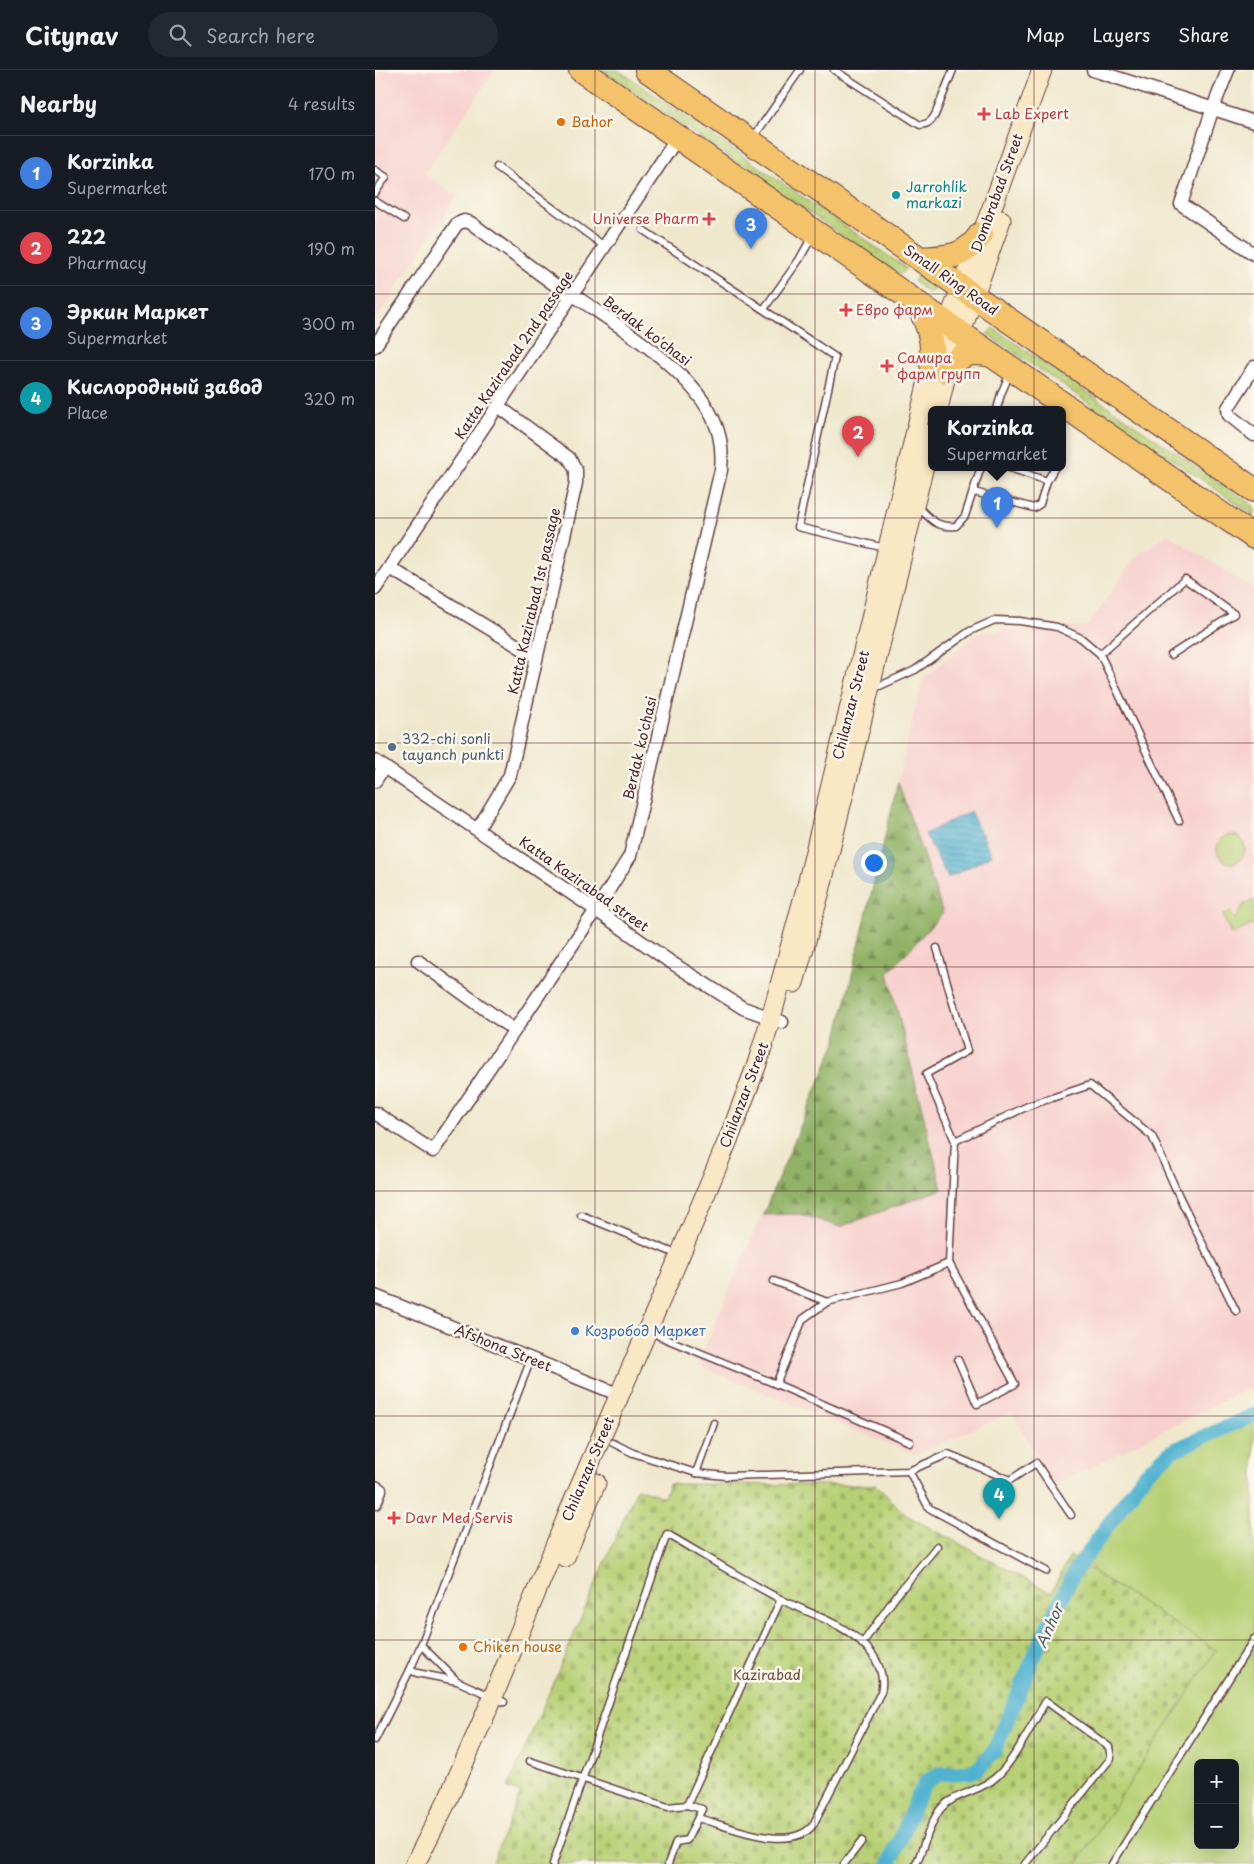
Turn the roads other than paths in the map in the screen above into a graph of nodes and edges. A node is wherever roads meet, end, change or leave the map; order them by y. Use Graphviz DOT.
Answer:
graph roads {
  1 [pos="581,70"];
  2 [pos="647,70"];
  3 [pos="801,70"];
  4 [pos="834,70"];
  5 [pos="953,70"];
  6 [pos="1042,70"];
  7 [pos="1054,70"];
  8 [pos="1093,70"];
  9 [pos="1228,70"];
  10 [pos="1213,108"];
  11 [pos="1254,122"];
  12 [pos="678,137"];
  13 [pos="751,142"];
  14 [pos="497,167"];
  15 [pos="375,170"];
  16 [pos="375,193"];
  17 [pos="375,201"];
  18 [pos="404,220"];
  19 [pos="643,230"];
  20 [pos="815,232"];
  21 [pos="981,234"];
  22 [pos="604,246"];
  23 [pos="1254,254"];
  24 [pos="921,259"];
  25 [pos="967,292"];
  26 [pos="571,295"];
  27 [pos="917,303"];
  28 [pos="764,310"];
  29 [pos="954,328"];
  30 [pos="375,346"];
  31 [pos="992,355"];
  32 [pos="1254,367"];
  33 [pos="939,368"];
  34 [pos="1012,369"];
  35 [pos="498,406"];
  36 [pos="928,406"];
  37 [pos="928,406"];
  38 [pos="938,406"];
  39 [pos="998,406"];
  40 [pos="1065,406"];
  41 [pos="1066,406"];
  42 [pos="1254,434"];
  43 [pos="928,450"];
  44 [pos="980,471"];
  45 [pos="1018,471"];
  46 [pos="1053,471"];
  47 [pos="1047,481"];
  48 [pos="1254,490"];
  49 [pos="974,492"];
  50 [pos="915,504"];
  51 [pos="1254,537"];
  52 [pos="887,549"];
  53 [pos="390,568"];
  54 [pos="375,589"];
  55 [pos="1100,654"];
  56 [pos="1171,655"];
  57 [pos="536,657"];
  58 [pos="869,690"];
  59 [pos="379,764"];
  60 [pos="375,781"];
  61 [pos="1179,820"];
  62 [pos="478,830"];
  63 [pos="596,910"];
  64 [pos="937,948"];
  65 [pos="418,960"];
  66 [pos="777,1020"];
  67 [pos="514,1030"];
  68 [pos="375,1113"];
  69 [pos="955,1141"];
  70 [pos="581,1215"];
  71 [pos="680,1255"];
  72 [pos="949,1263"];
  73 [pos="774,1281"];
  74 [pos="375,1296"];
  75 [pos="827,1302"];
  76 [pos="1236,1311"];
  77 [pos="659,1336"];
  78 [pos="531,1359"];
  79 [pos="957,1360"];
  80 [pos="776,1384"];
  81 [pos="626,1397"];
  82 [pos="714,1423"];
  83 [pos="910,1442"];
  84 [pos="613,1443"];
  85 [pos="909,1471"];
  86 [pos="696,1473"];
  87 [pos="375,1487"];
  88 [pos="375,1503"];
  89 [pos="1071,1515"];
  90 [pos="937,1546"];
  91 [pos="1046,1570"];
  92 [pos="781,1599"];
  93 [pos="1254,1639"];
  94 [pos="862,1644"];
  95 [pos="421,1645"];
  96 [pos="410,1670"];
  97 [pos="457,1681"];
  98 [pos="498,1700"];
  99 [pos="375,1740"];
  100 [pos="530,1761"];
  101 [pos="582,1778"];
  102 [pos="687,1806"];
  103 [pos="698,1818"];
  104 [pos="862,1841"];
  105 [pos="415,1864"];
  106 [pos="429,1864"];
  107 [pos="553,1864"];
  108 [pos="668,1864"];
  109 [pos="844,1864"];
  110 [pos="916,1864"];
  111 [pos="1025,1864"];
  112 [pos="1112,1864"];
  1 -- 12 [label="highway"];
  2 -- 13 [label="highway, Small Ring Road"];
  3 -- 13 [label="lane"];
  4 -- 5 [label="lane"];
  6 -- 21 [label="main road, Dombrabad Street"];
  7 -- 25 [label="main road, Dombrabad Street"];
  8 -- 10 [label="street"];
  9 -- 10 [label="street"];
  10 -- 11 [label="street"];
  10 -- 23 [label="street"];
  12 -- 20 [label="highway"];
  12 -- 22 [label="street, Katta Kazirabad 2nd passage"];
  13 -- 24 [label="highway, Small Ring Road"];
  14 -- 22 [label="lane"];
  15 -- 16 [label="lane"];
  17 -- 18 [label="lane"];
  19 -- 28 [label="lane"];
  20 -- 27 [label="highway"];
  20 -- 28 [label="lane"];
  21 -- 24 [label="highway"];
  21 -- 25 [label="main road, Dombrabad Street"];
  22 -- 26 [label="street, Katta Kazirabad 2nd passage"];
  24 -- 25 [label="highway, Small Ring Road"];
  25 -- 29 [label="main road, Chilanzar Street"];
  25 -- 48 [label="highway, Small Ring Road"];
  26 -- 30 [label="street, Berdak ko'chasi"];
  26 -- 35 [label="street, Katta Kazirabad 2nd passage"];
  26 -- 63 [label="street, Berdak ko'chasi"];
  27 -- 29 [label="highway"];
  27 -- 33 [label="highway"];
  28 -- 52 [label="lane"];
  29 -- 31 [label="highway"];
  29 -- 33 [label="main road, Chilanzar Street"];
  31 -- 33 [label="highway"];
  31 -- 34 [label="highway"];
  32 -- 42 [label="street"];
  33 -- 36 [label="main road, Chilanzar Street"];
  33 -- 38 [label="main road, Chilanzar Street"];
  34 -- 39 [label="lane"];
  34 -- 40 [label="highway"];
  35 -- 53 [label="street, Katta Kazirabad 2nd passage"];
  35 -- 57 [label="street, Katta Kazirabad 1st passage"];
  37 -- 52 [label="main road, Chilanzar Street"];
  41 -- 51 [label="highway"];
  43 -- 50 [label="main road, Chilanzar Street"];
  44 -- 49 [label="lane"];
  45 -- 47 [label="lane"];
  46 -- 47 [label="lane"];
  47 -- 49 [label="lane"];
  49 -- 50 [label="lane"];
  50 -- 58 [label="main road, Chilanzar Street"];
  52 -- 66 [label="main road, Chilanzar Street"];
  53 -- 54 [label="street, Katta Kazirabad 2nd passage"];
  53 -- 57 [label="street"];
  55 -- 56 [label="lane"];
  55 -- 58 [label="lane"];
  55 -- 61 [label="lane"];
  57 -- 62 [label="street, Katta Kazirabad 1st passage"];
  58 -- 66 [label="main road, Chilanzar Street"];
  59 -- 60 [label="street"];
  59 -- 62 [label="street, Katta Kazirabad street"];
  62 -- 63 [label="street, Katta Kazirabad street"];
  63 -- 66 [label="street, Katta Kazirabad street"];
  63 -- 67 [label="street, Berdak ko'chasi"];
  64 -- 69 [label="lane"];
  65 -- 67 [label="street"];
  66 -- 71 [label="main road, Chilanzar Street"];
  66 -- 77 [label="main road, Chilanzar Street"];
  67 -- 68 [label="street, Berdak ko'chasi"];
  69 -- 72 [label="lane"];
  69 -- 76 [label="lane"];
  70 -- 71 [label="lane"];
  71 -- 81 [label="main road, Chilanzar Street"];
  72 -- 75 [label="lane"];
  72 -- 79 [label="lane"];
  73 -- 75 [label="lane"];
  74 -- 78 [label="street, Afshona Street"];
  75 -- 80 [label="lane"];
  77 -- 80 [label="lane"];
  77 -- 81 [label="main road, Chilanzar Street"];
  78 -- 81 [label="street, Afshona Street"];
  78 -- 95 [label="lane"];
  80 -- 83 [label="lane"];
  81 -- 84 [label="main road, Chilanzar Street"];
  81 -- 98 [label="main road, Chilanzar Street"];
  82 -- 86 [label="lane"];
  84 -- 86 [label="lane"];
  84 -- 98 [label="main road, Chilanzar Street"];
  85 -- 86 [label="lane"];
  85 -- 89 [label="lane"];
  85 -- 91 [label="lane"];
  87 -- 88 [label="street"];
  90 -- 94 [label="lane"];
  92 -- 94 [label="lane"];
  92 -- 101 [label="lane"];
  92 -- 102 [label="lane"];
  93 -- 112 [label="lane"];
  94 -- 103 [label="lane"];
  95 -- 96 [label="lane"];
  95 -- 97 [label="lane"];
  96 -- 97 [label="lane"];
  96 -- 99 [label="lane"];
  97 -- 98 [label="lane"];
  98 -- 105 [label="main road, Chilanzar Street"];
  98 -- 106 [label="main road, Chilanzar Street"];
  100 -- 101 [label="lane"];
  101 -- 102 [label="lane"];
  101 -- 107 [label="lane"];
  102 -- 103 [label="lane"];
  103 -- 108 [label="lane"];
  104 -- 109 [label="lane"];
  110 -- 111 [label="lane"];
}
